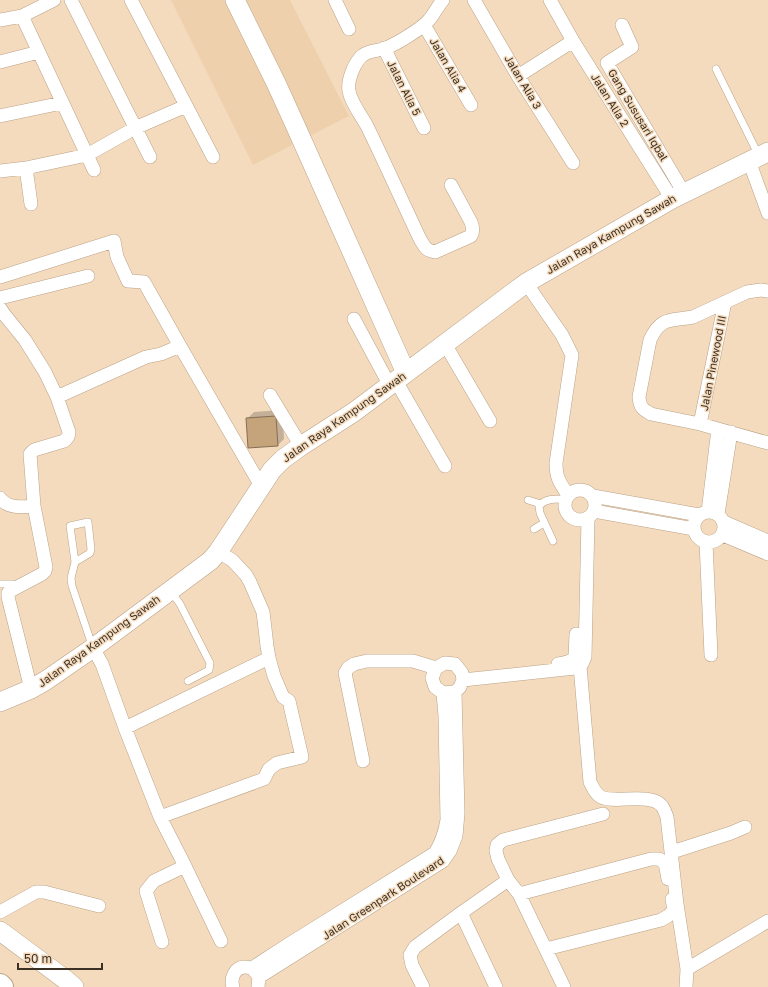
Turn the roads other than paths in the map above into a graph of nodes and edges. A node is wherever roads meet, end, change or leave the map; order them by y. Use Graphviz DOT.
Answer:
graph roads {
  1 [pos="54,0"];
  2 [pos="71,0"];
  3 [pos="131,0"];
  4 [pos="235,0"];
  5 [pos="336,0"];
  6 [pos="443,0"];
  7 [pos="474,0"];
  8 [pos="550,0"];
  9 [pos="22,16"];
  10 [pos="0,20"];
  11 [pos="424,25"];
  12 [pos="622,26"];
  13 [pos="349,29"];
  14 [pos="573,41"];
  15 [pos="384,48"];
  16 [pos="39,52"];
  17 [pos="0,62"];
  18 [pos="716,69"];
  19 [pos="518,76"];
  20 [pos="62,103"];
  21 [pos="471,105"];
  22 [pos="186,106"];
  23 [pos="0,116"];
  24 [pos="135,128"];
  25 [pos="424,128"];
  26 [pos="87,155"];
  27 [pos="150,157"];
  28 [pos="213,157"];
  29 [pos="758,157"];
  30 [pos="573,163"];
  31 [pos="26,168"];
  32 [pos="94,170"];
  33 [pos="0,171"];
  34 [pos="451,185"];
  35 [pos="678,196"];
  36 [pos="31,204"];
  37 [pos="767,209"];
  38 [pos="0,276"];
  39 [pos="88,276"];
  40 [pos="526,283"];
  41 [pos="768,291"];
  42 [pos="0,298"];
  43 [pos="725,302"];
  44 [pos="0,308"];
  45 [pos="354,319"];
  46 [pos="445,344"];
  47 [pos="180,346"];
  48 [pos="397,380"];
  49 [pos="270,395"];
  50 [pos="57,397"];
  51 [pos="490,421"];
  52 [pos="700,424"];
  53 [pos="724,431"];
  54 [pos="768,443"];
  55 [pos="301,446"];
  56 [pos="445,466"];
  57 [pos="261,486"];
  58 [pos="593,496"];
  59 [pos="567,497"];
  60 [pos="0,498"];
  61 [pos="528,500"];
  62 [pos="541,504"];
  63 [pos="34,506"];
  64 [pos="588,517"];
  65 [pos="714,519"];
  66 [pos="544,523"];
  67 [pos="534,529"];
  68 [pos="694,529"];
  69 [pos="553,541"];
  70 [pos="768,541"];
  71 [pos="706,542"];
  72 [pos="218,552"];
  73 [pos="768,554"];
  74 [pos="75,562"];
  75 [pos="0,584"];
  76 [pos="18,586"];
  77 [pos="170,590"];
  78 [pos="89,643"];
  79 [pos="711,655"];
  80 [pos="269,658"];
  81 [pos="580,666"];
  82 [pos="436,668"];
  83 [pos="463,677"];
  84 [pos="40,681"];
  85 [pos="188,681"];
  86 [pos="449,692"];
  87 [pos="0,702"];
  88 [pos="124,728"];
  89 [pos="363,761"];
  90 [pos="603,814"];
  91 [pos="160,817"];
  92 [pos="745,827"];
  93 [pos="672,852"];
  94 [pos="185,866"];
  95 [pos="508,880"];
  96 [pos="519,894"];
  97 [pos="99,906"];
  98 [pos="0,912"];
  99 [pos="461,913"];
  100 [pos="768,921"];
  101 [pos="0,931"];
  102 [pos="221,941"];
  103 [pos="162,942"];
  104 [pos="546,949"];
  105 [pos="687,969"];
  106 [pos="257,977"];
  107 [pos="231,986"];
  108 [pos="74,987"];
  109 [pos="422,987"];
  110 [pos="496,987"];
  111 [pos="564,987"];
  112 [pos="686,987"];
  1 -- 9 [label="street"];
  2 -- 24 [label="street"];
  3 -- 22 [label="street"];
  4 -- 48 [label="street"];
  5 -- 13 [label="street"];
  6 -- 11 [label="street"];
  7 -- 19 [label="street, Jalan Alia 3"];
  8 -- 14 [label="street, Jalan Alia 2"];
  9 -- 10 [label="street"];
  9 -- 16 [label="street"];
  11 -- 15 [label="street"];
  11 -- 21 [label="street, Jalan Alia 4"];
  12 -- 35 [label="street, Gang Sususari Iqbal"];
  14 -- 19 [label="street"];
  14 -- 35 [label="street, Jalan Alia 2"];
  15 -- 25 [label="street, Jalan Alia 5"];
  15 -- 34 [label="street"];
  16 -- 17 [label="street"];
  16 -- 20 [label="street"];
  18 -- 29 [label="lane"];
  19 -- 30 [label="street, Jalan Alia 3"];
  20 -- 23 [label="street"];
  20 -- 26 [label="street"];
  22 -- 24 [label="street"];
  22 -- 28 [label="street"];
  24 -- 26 [label="street"];
  24 -- 27 [label="street"];
  26 -- 31 [label="street"];
  26 -- 32 [label="street"];
  29 -- 35 [label="street, Jalan Raya Kampung Sawah"];
  29 -- 37 [label="street"];
  31 -- 33 [label="street"];
  31 -- 36 [label="street"];
  35 -- 40 [label="street, Jalan Raya Kampung Sawah"];
  38 -- 47 [label="street"];
  39 -- 42 [label="street"];
  40 -- 46 [label="street, Jalan Raya Kampung Sawah"];
  40 -- 59 [label="street"];
  41 -- 43 [label="street"];
  43 -- 52 [label="street, Jalan Pinewood III"];
  43 -- 52 [label="street"];
  44 -- 50 [label="street"];
  45 -- 48 [label="street"];
  46 -- 48 [label="street, Jalan Raya Kampung Sawah"];
  46 -- 51 [label="street"];
  47 -- 50 [label="street"];
  47 -- 57 [label="street"];
  48 -- 55 [label="street, Jalan Raya Kampung Sawah"];
  48 -- 56 [label="street"];
  49 -- 55 [label="street"];
  50 -- 63 [label="street"];
  52 -- 53 [label="street"];
  53 -- 54 [label="street"];
  53 -- 65 [label="street"];
  55 -- 57 [label="street, Jalan Raya Kampung Sawah"];
  57 -- 72 [label="street, Jalan Raya Kampung Sawah"];
  58 -- 59 [label="street"];
  58 -- 64 [label="street"];
  58 -- 65 [label="street"];
  59 -- 62 [label="lane"];
  59 -- 64 [label="street"];
  60 -- 63 [label="street"];
  61 -- 62 [label="lane"];
  62 -- 66 [label="lane"];
  63 -- 76 [label="street"];
  64 -- 68 [label="street"];
  64 -- 81 [label="street"];
  64 -- 83 [label="street"];
  65 -- 68 [label="street"];
  65 -- 70 [label="street"];
  65 -- 71 [label="street"];
  65 -- 73 [label="street"];
  66 -- 67 [label="lane"];
  66 -- 69 [label="lane"];
  68 -- 71 [label="street"];
  71 -- 79 [label="street"];
  72 -- 77 [label="street, Jalan Raya Kampung Sawah"];
  72 -- 80 [label="street"];
  74 -- 74 [label="lane"];
  74 -- 78 [label="lane"];
  75 -- 76 [label="lane"];
  76 -- 84 [label="street"];
  77 -- 78 [label="street, Jalan Raya Kampung Sawah"];
  77 -- 85 [label="lane"];
  78 -- 84 [label="street, Jalan Raya Kampung Sawah"];
  78 -- 88 [label="street"];
  80 -- 88 [label="street"];
  80 -- 91 [label="street"];
  81 -- 83 [label="street"];
  81 -- 93 [label="street"];
  82 -- 83 [label="street"];
  82 -- 86 [label="street"];
  82 -- 89 [label="street"];
  83 -- 86 [label="street"];
  84 -- 87 [label="street, Jalan Raya Kampung Sawah"];
  86 -- 106 [label="street, Jalan Greenpark Boulevard"];
  88 -- 91 [label="street"];
  90 -- 95 [label="street"];
  91 -- 94 [label="street"];
  92 -- 93 [label="street"];
  93 -- 105 [label="street"];
  94 -- 102 [label="street"];
  94 -- 103 [label="street"];
  95 -- 96 [label="street"];
  95 -- 99 [label="street"];
  96 -- 104 [label="street"];
  96 -- 104 [label="street"];
  97 -- 98 [label="street"];
  99 -- 109 [label="street"];
  99 -- 110 [label="street"];
  100 -- 105 [label="street"];
  101 -- 108 [label="street"];
  104 -- 111 [label="street"];
  105 -- 112 [label="street"];
  106 -- 107 [label="street, Jalan Greenpark Boulevard"];
}
